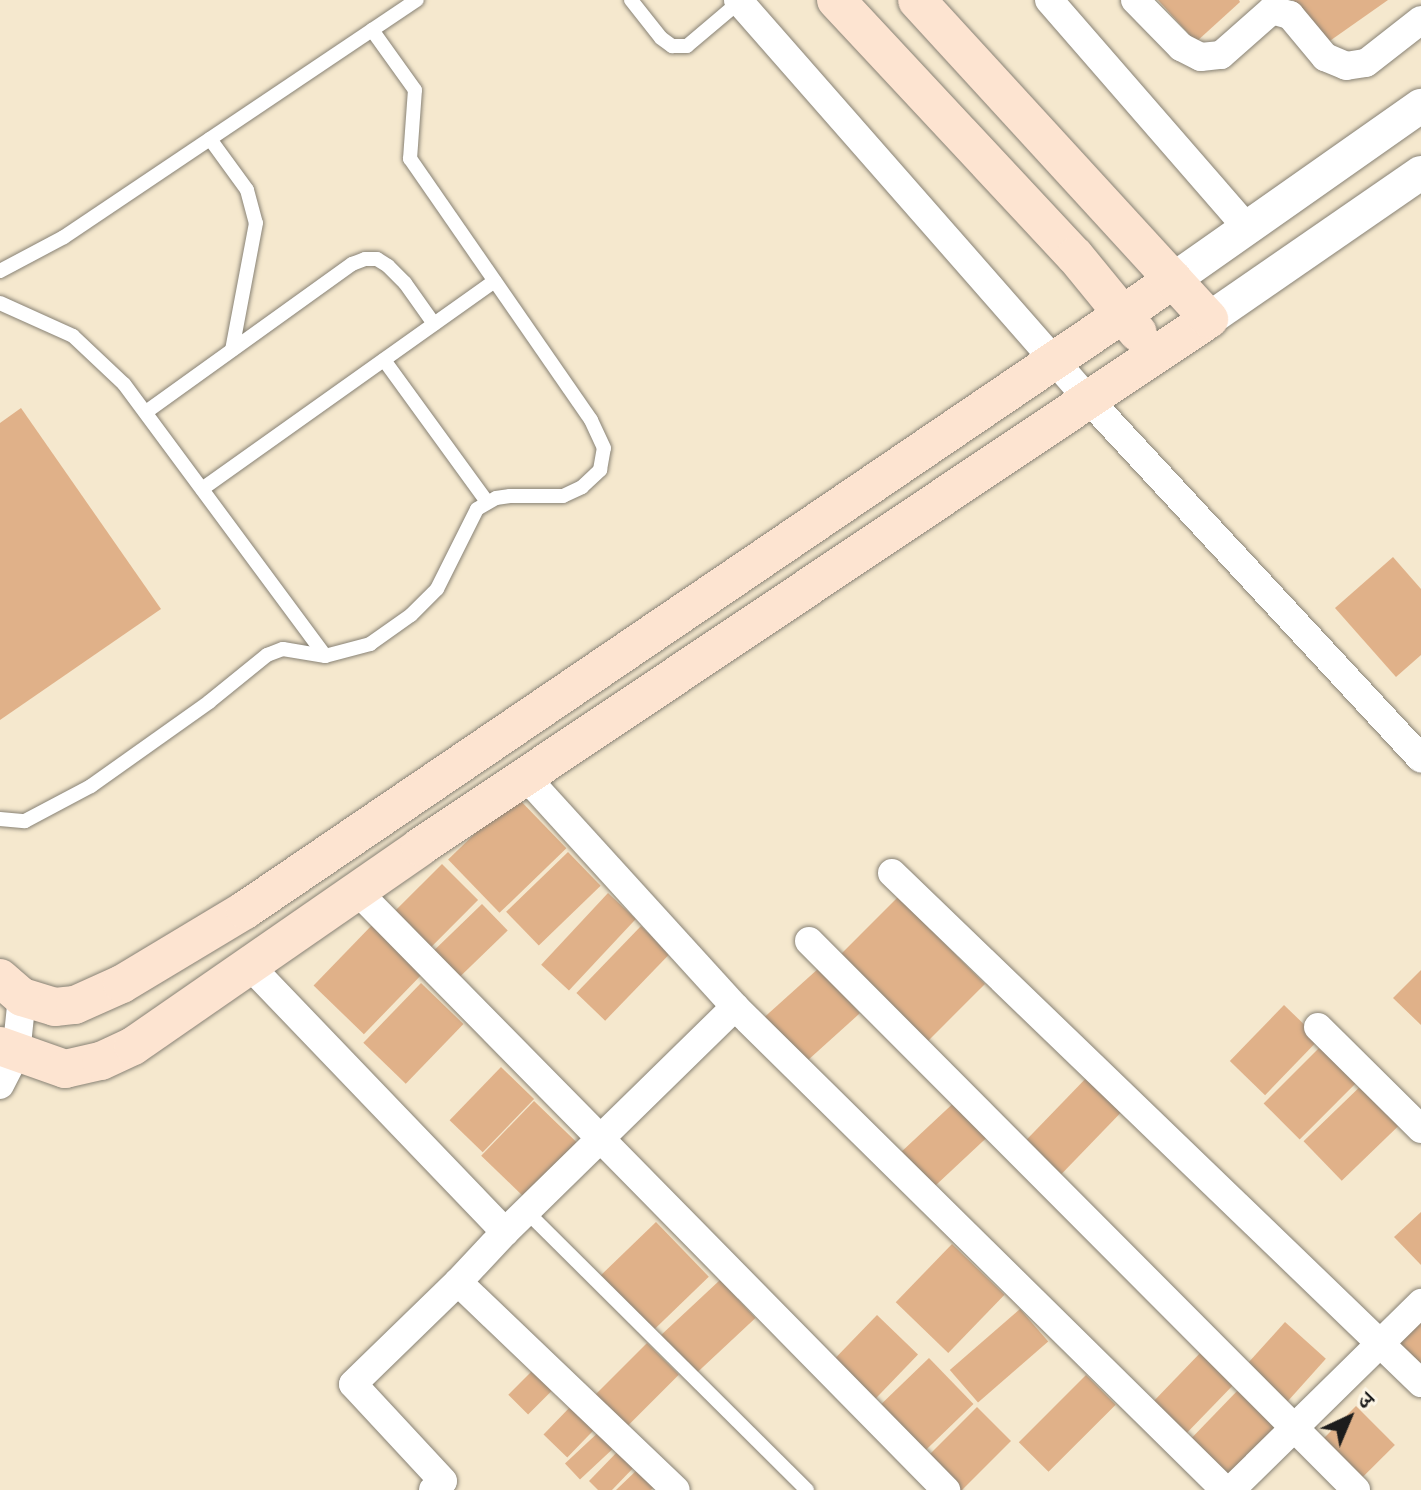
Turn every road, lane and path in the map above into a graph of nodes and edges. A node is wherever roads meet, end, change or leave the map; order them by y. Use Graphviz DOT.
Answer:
graph roads {
  1 [pos="417,0"];
  2 [pos="631,0"];
  3 [pos="836,0"];
  4 [pos="917,0"];
  5 [pos="1049,0"];
  6 [pos="1135,0"];
  7 [pos="739,1"];
  8 [pos="1421,20"];
  9 [pos="372,30"];
  10 [pos="1421,106"];
  11 [pos="210,139"];
  12 [pos="1421,173"];
  13 [pos="1246,227"];
  14 [pos="0,271"];
  15 [pos="1173,280"];
  16 [pos="495,281"];
  17 [pos="0,303"];
  18 [pos="1123,315"];
  19 [pos="1209,319"];
  20 [pos="434,324"];
  21 [pos="232,350"];
  22 [pos="1155,354"];
  23 [pos="1053,358"];
  24 [pos="384,360"];
  25 [pos="1088,399"];
  26 [pos="146,412"];
  27 [pos="202,489"];
  28 [pos="487,502"];
  29 [pos="325,656"];
  30 [pos="1421,758"];
  31 [pos="525,776"];
  32 [pos="2,818"];
  33 [pos="892,873"];
  34 [pos="358,892"];
  35 [pos="809,941"];
  36 [pos="249,965"];
  37 [pos="11,987"];
  38 [pos="735,1007"];
  39 [pos="1318,1027"];
  40 [pos="5,1062"];
  41 [pos="1421,1129"];
  42 [pos="598,1138"];
  43 [pos="526,1211"];
  44 [pos="505,1232"];
  45 [pos="458,1282"];
  46 [pos="1421,1303"];
  47 [pos="1381,1342"];
  48 [pos="1421,1383"];
  49 [pos="1292,1428"];
  50 [pos="433,1490"];
  51 [pos="676,1490"];
  52 [pos="807,1490"];
  53 [pos="946,1490"];
  54 [pos="1225,1490"];
  55 [pos="1231,1490"];
  56 [pos="1356,1490"];
  1 -- 9 [label="lane"];
  2 -- 7 [label="lane"];
  3 -- 18 [label="main road"];
  4 -- 15 [label="main road"];
  5 -- 13 [label="street"];
  6 -- 8 [label="street"];
  7 -- 23 [label="street"];
  9 -- 11 [label="lane"];
  9 -- 16 [label="lane"];
  10 -- 13 [label="street"];
  11 -- 14 [label="lane"];
  11 -- 21 [label="lane"];
  12 -- 19 [label="street"];
  13 -- 15 [label="street"];
  15 -- 18 [label="main road"];
  15 -- 19 [label="main road"];
  16 -- 20 [label="lane"];
  16 -- 28 [label="lane"];
  17 -- 26 [label="lane"];
  18 -- 22 [label="main road"];
  18 -- 23 [label="main road"];
  19 -- 22 [label="main road"];
  20 -- 21 [label="lane"];
  20 -- 24 [label="lane"];
  21 -- 26 [label="lane"];
  22 -- 25 [label="main road"];
  23 -- 25 [label="street"];
  23 -- 37 [label="main road"];
  24 -- 27 [label="lane"];
  24 -- 28 [label="lane"];
  25 -- 30 [label="street"];
  25 -- 31 [label="main road"];
  26 -- 27 [label="lane"];
  27 -- 29 [label="lane"];
  28 -- 29 [label="lane"];
  29 -- 32 [label="lane"];
  31 -- 34 [label="main road"];
  31 -- 38 [label="street"];
  33 -- 47 [label="street"];
  34 -- 36 [label="main road"];
  34 -- 42 [label="street"];
  35 -- 49 [label="street"];
  36 -- 40 [label="main road"];
  36 -- 44 [label="street"];
  37 -- 40 [label="street"];
  38 -- 42 [label="street"];
  38 -- 54 [label="street"];
  39 -- 41 [label="street"];
  42 -- 43 [label="street"];
  42 -- 53 [label="street"];
  43 -- 44 [label="street"];
  43 -- 52 [label="lane"];
  44 -- 45 [label="street"];
  45 -- 50 [label="street"];
  45 -- 51 [label="street"];
  46 -- 47 [label="street"];
  47 -- 48 [label="street"];
  47 -- 49 [label="street"];
  49 -- 55 [label="street"];
  49 -- 56 [label="street"];
}
